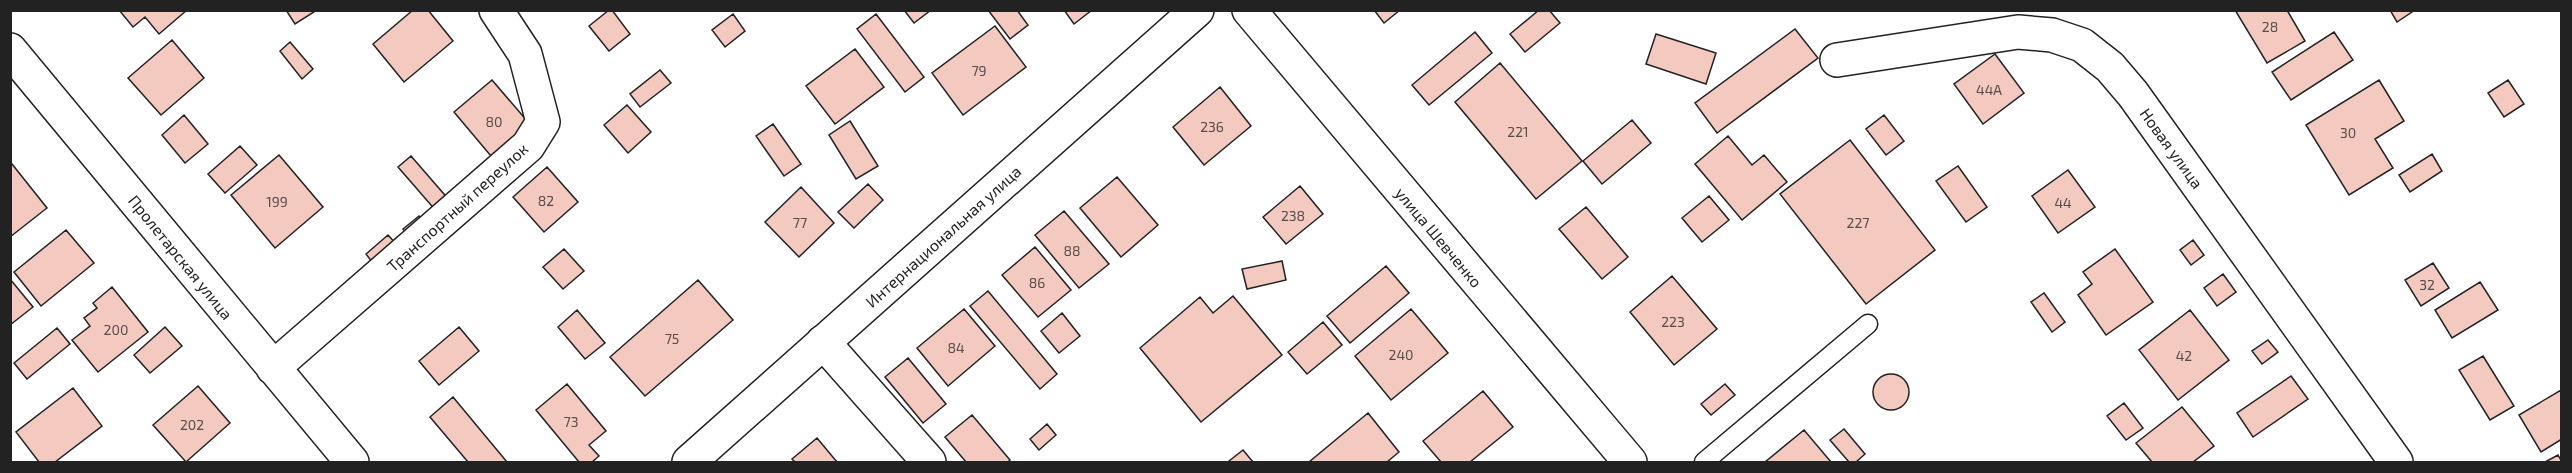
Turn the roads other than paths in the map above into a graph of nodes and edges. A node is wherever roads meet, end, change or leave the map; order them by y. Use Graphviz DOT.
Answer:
graph roads {
  1 [pos="496,10"];
  2 [pos="1197,10"];
  3 [pos="1249,10"];
  4 [pos="10,50"];
  5 [pos="1837,60"];
  6 [pos="1868,324"];
  7 [pos="823,342"];
  8 [pos="273,368"];
  9 [pos="351,462"];
  10 [pos="689,462"];
  11 [pos="929,462"];
  12 [pos="1630,462"];
  13 [pos="1704,462"];
  14 [pos="2396,462"];
  1 -- 8 [label="street, Транспортный переулок"];
  2 -- 7 [label="street, Интернациональная улица"];
  3 -- 12 [label="street, улица Шевченко"];
  4 -- 8 [label="street, Пролетарская улица"];
  5 -- 14 [label="street, Новая улица"];
  6 -- 13 [label="lane"];
  7 -- 10 [label="street, Интернациональная улица"];
  7 -- 11 [label="street"];
  8 -- 9 [label="street, Пролетарская улица"];
}
